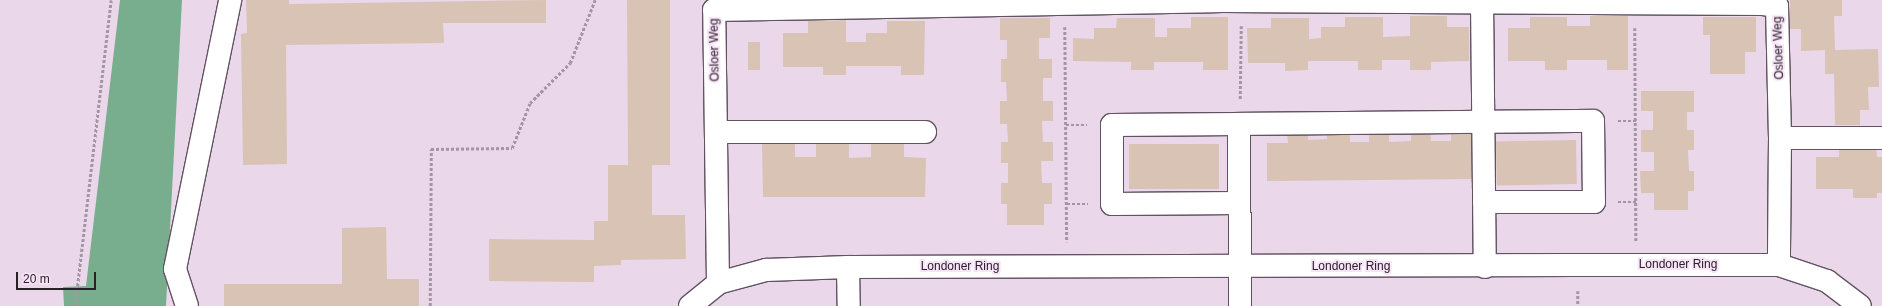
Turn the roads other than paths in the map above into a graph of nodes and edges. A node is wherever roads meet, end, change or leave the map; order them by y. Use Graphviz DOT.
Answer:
graph roads {
  1 [pos="230,0"];
  2 [pos="1241,1"];
  3 [pos="1482,2"];
  4 [pos="1674,2"];
  5 [pos="1483,122"];
  6 [pos="1239,124"];
  7 [pos="716,132"];
  8 [pos="925,132"];
  9 [pos="1780,138"];
  10 [pos="1882,138"];
  11 [pos="1484,202"];
  12 [pos="1240,203"];
  13 [pos="1779,265"];
  14 [pos="848,267"];
  15 [pos="1240,267"];
  16 [pos="1485,267"];
  17 [pos="718,283"];
  18 [pos="187,306"];
  19 [pos="690,306"];
  20 [pos="849,306"];
  21 [pos="1240,306"];
  22 [pos="1860,306"];
  1 -- 18 [label="street"];
  2 -- 3 [label="street, Osloer Weg"];
  2 -- 7 [label="street, Osloer Weg"];
  3 -- 4 [label="street, Osloer Weg"];
  3 -- 5 [label="street"];
  4 -- 9 [label="street, Osloer Weg"];
  5 -- 6 [label="street"];
  5 -- 11 [label="street"];
  5 -- 11 [label="street"];
  6 -- 12 [label="street"];
  6 -- 12 [label="street"];
  7 -- 8 [label="street"];
  7 -- 17 [label="street, Osloer Weg"];
  9 -- 10 [label="street"];
  9 -- 13 [label="street, Osloer Weg"];
  11 -- 16 [label="street"];
  12 -- 15 [label="street"];
  13 -- 16 [label="street, Londoner Ring"];
  13 -- 22 [label="street, Londoner Ring"];
  14 -- 15 [label="street, Londoner Ring"];
  14 -- 17 [label="street, Londoner Ring"];
  14 -- 20 [label="street"];
  15 -- 16 [label="street, Londoner Ring"];
  15 -- 21 [label="street"];
  17 -- 19 [label="street, Londoner Ring"];
}
